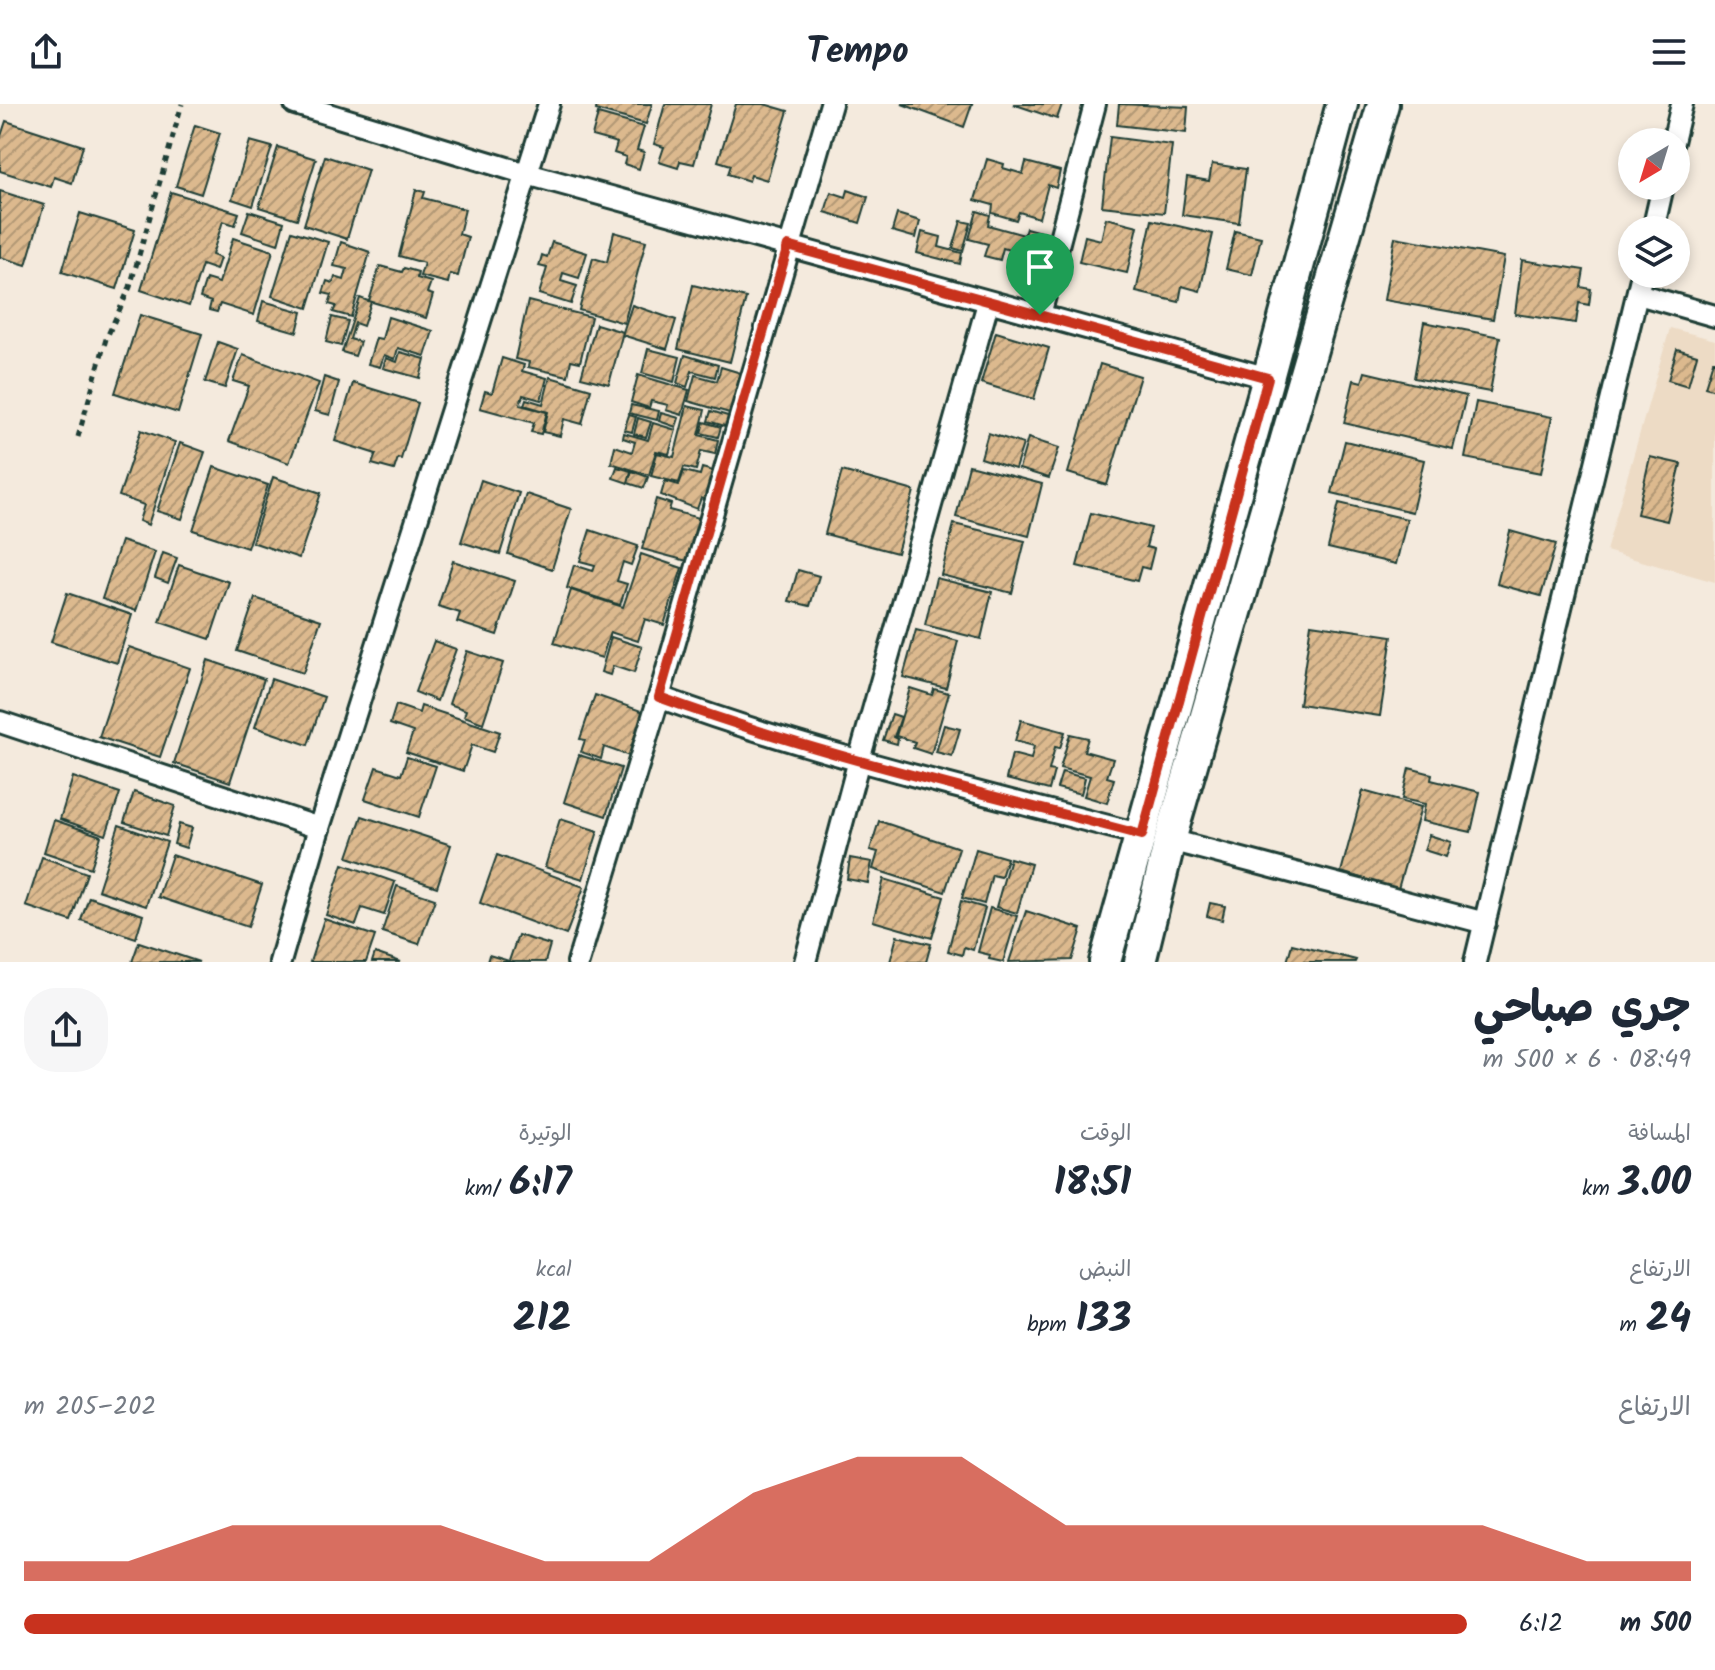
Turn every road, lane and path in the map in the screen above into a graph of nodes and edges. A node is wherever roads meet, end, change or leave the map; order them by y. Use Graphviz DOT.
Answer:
graph roads {
  1 [pos="182,104"];
  2 [pos="295,104"];
  3 [pos="549,104"];
  4 [pos="831,104"];
  5 [pos="1095,104"];
  6 [pos="1342,104"];
  7 [pos="1383,104"];
  8 [pos="1682,104"];
  9 [pos="356,113"];
  10 [pos="1676,128"];
  11 [pos="527,174"];
  12 [pos="788,246"];
  13 [pos="1639,288"];
  14 [pos="1649,288"];
  15 [pos="988,303"];
  16 [pos="1040,315"];
  17 [pos="1715,316"];
  18 [pos="1268,378"];
  19 [pos="78,437"];
  20 [pos="659,697"];
  21 [pos="0,722"];
  22 [pos="859,760"];
  23 [pos="319,828"];
  24 [pos="1156,838"];
  25 [pos="1485,923"];
  26 [pos="280,962"];
  27 [pos="578,962"];
  28 [pos="805,962"];
  29 [pos="1105,962"];
  30 [pos="1140,962"];
  31 [pos="1475,962"];
  1 -- 19 [label="path"];
  2 -- 9 [label="street"];
  3 -- 11 [label="street"];
  4 -- 12 [label="street"];
  5 -- 16 [label="street"];
  6 -- 18 [label="street"];
  7 -- 24 [label="street"];
  8 -- 10 [label="street"];
  9 -- 11 [label="street"];
  11 -- 12 [label="street"];
  11 -- 23 [label="street"];
  12 -- 15 [label="street"];
  12 -- 20 [label="street"];
  13 -- 25 [label="street"];
  14 -- 17 [label="street"];
  15 -- 16 [label="street"];
  15 -- 22 [label="street"];
  16 -- 18 [label="street"];
  18 -- 24 [label="street"];
  20 -- 22 [label="street"];
  20 -- 27 [label="street"];
  21 -- 23 [label="street"];
  22 -- 24 [label="street"];
  22 -- 28 [label="street"];
  23 -- 26 [label="street"];
  24 -- 25 [label="street"];
  24 -- 29 [label="street"];
  24 -- 30 [label="street"];
  25 -- 31 [label="street"];
}
